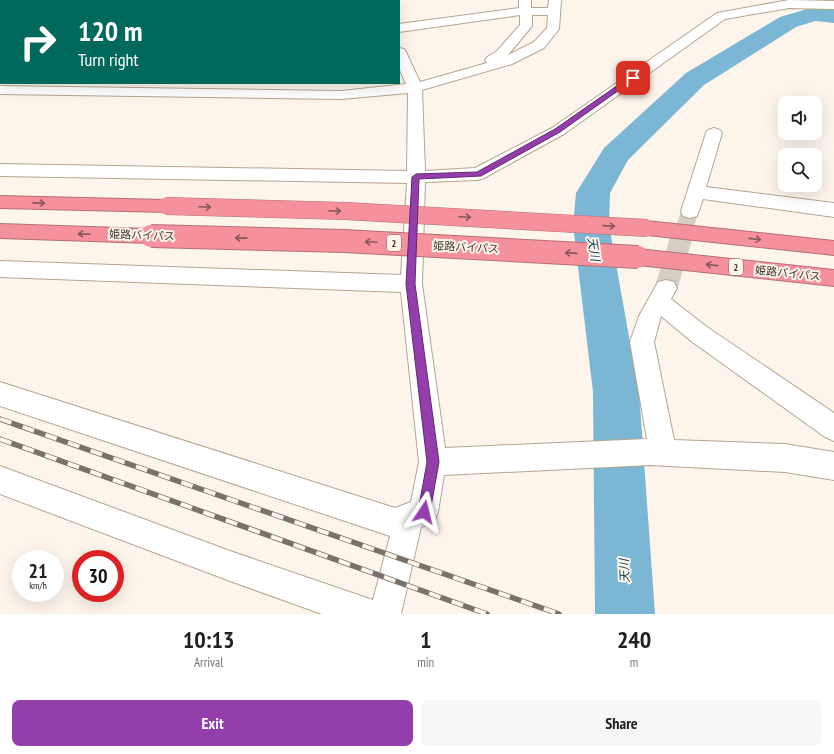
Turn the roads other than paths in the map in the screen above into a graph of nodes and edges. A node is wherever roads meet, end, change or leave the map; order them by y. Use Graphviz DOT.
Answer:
graph roads {
  1 [pos="525,5"];
  2 [pos="834,5"];
  3 [pos="554,6"];
  4 [pos="400,28"];
  5 [pos="400,54"];
  6 [pos="464,75"];
  7 [pos="415,88"];
  8 [pos="0,90"];
  9 [pos="714,134"];
  10 [pos="0,170"];
  11 [pos="416,177"];
  12 [pos="696,192"];
  13 [pos="0,202"];
  14 [pos="834,210"];
  15 [pos="690,211"];
  16 [pos="0,231"];
  17 [pos="834,248"];
  18 [pos="0,269"];
  19 [pos="834,278"];
  20 [pos="411,284"];
  21 [pos="0,394"];
  22 [pos="834,428"];
  23 [pos="656,453"];
  24 [pos="445,461"];
  25 [pos="834,466"];
  26 [pos="0,480"];
  27 [pos="409,518"];
  28 [pos="368,614"];
  29 [pos="385,614"];
  1 -- 3 [label="street"];
  1 -- 4 [label="street"];
  1 -- 6 [label="street"];
  2 -- 11 [label="street"];
  3 -- 6 [label="street"];
  5 -- 7 [label="street"];
  6 -- 7 [label="street"];
  7 -- 8 [label="street"];
  7 -- 11 [label="street"];
  9 -- 12 [label="street"];
  10 -- 11 [label="street"];
  11 -- 20 [label="street"];
  12 -- 14 [label="street"];
  12 -- 15 [label="street"];
  13 -- 17 [label="highway, one-way, bridge"];
  19 -- 16 [label="highway, 姫路バイパス / 2, one-way, bridge"];
  18 -- 20 [label="street"];
  20 -- 24 [label="street"];
  21 -- 27 [label="street"];
  22 -- 23 [label="street"];
  23 -- 24 [label="street"];
  23 -- 25 [label="street"];
  24 -- 27 [label="street"];
  26 -- 28 [label="street"];
  27 -- 29 [label="street"];
}
